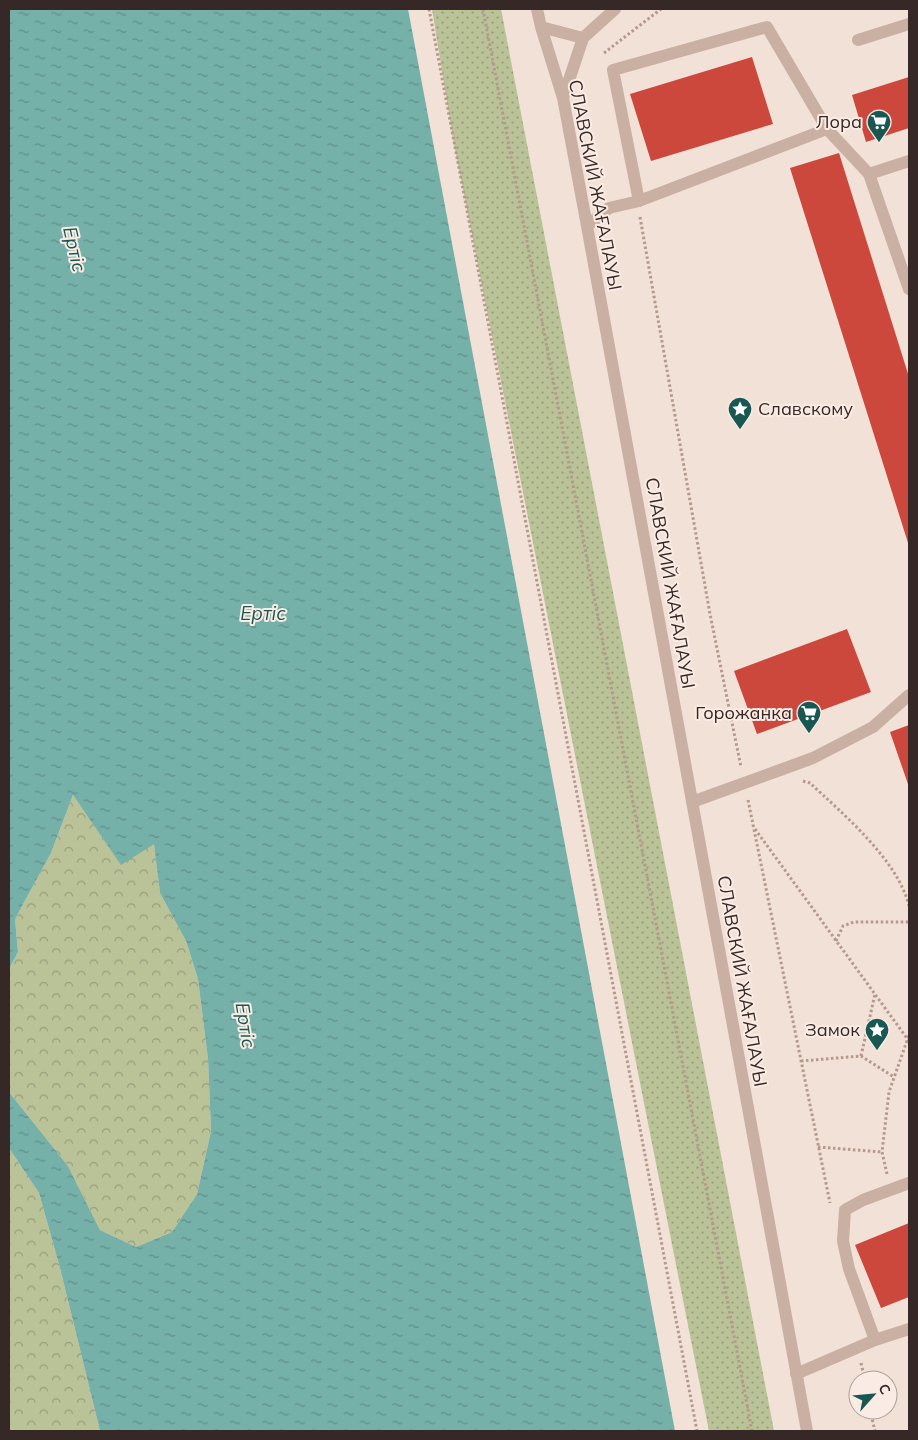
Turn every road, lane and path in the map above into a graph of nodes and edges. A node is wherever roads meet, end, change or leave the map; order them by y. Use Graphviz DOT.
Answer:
graph roads {
  1 [pos="429,9"];
  2 [pos="484,9"];
  3 [pos="537,9"];
  4 [pos="615,9"];
  5 [pos="661,9"];
  6 [pos="909,24"];
  7 [pos="597,25"];
  8 [pos="541,27"];
  9 [pos="583,38"];
  10 [pos="858,40"];
  11 [pos="603,53"];
  12 [pos="605,63"];
  13 [pos="563,98"];
  14 [pos="827,129"];
  15 [pos="909,161"];
  16 [pos="869,174"];
  17 [pos="638,202"];
  18 [pos="587,226"];
  19 [pos="909,289"];
  20 [pos="909,695"];
  21 [pos="802,781"];
  22 [pos="745,783"];
  23 [pos="692,802"];
  24 [pos="753,826"];
  25 [pos="909,906"];
  26 [pos="909,922"];
  27 [pos="836,942"];
  28 [pos="875,994"];
  29 [pos="909,1038"];
  30 [pos="860,1056"];
  31 [pos="801,1061"];
  32 [pos="894,1077"];
  33 [pos="818,1147"];
  34 [pos="882,1152"];
  35 [pos="888,1179"];
  36 [pos="909,1183"];
  37 [pos="832,1212"];
  38 [pos="909,1329"];
  39 [pos="875,1340"];
  40 [pos="858,1347"];
  41 [pos="863,1370"];
  42 [pos="796,1374"];
  43 [pos="697,1431"];
  44 [pos="752,1431"];
  45 [pos="808,1431"];
  1 -- 43 [label="path"];
  2 -- 44 [label="path"];
  3 -- 8 [label="street, СЛАВСКИЙ ЖАҒАЛАУЫ"];
  4 -- 7 [label="street"];
  5 -- 11 [label="path"];
  6 -- 10 [label="street"];
  7 -- 9 [label="street"];
  7 -- 11 [label="path"];
  8 -- 9 [label="street"];
  8 -- 13 [label="street, СЛАВСКИЙ ЖАҒАЛАУЫ"];
  9 -- 13 [label="street"];
  11 -- 12 [label="path"];
  13 -- 18 [label="street, СЛАВСКИЙ ЖАҒАЛАУЫ"];
  14 -- 16 [label="street"];
  14 -- 17 [label="street"];
  14 -- 17 [label="street"];
  15 -- 16 [label="street"];
  16 -- 19 [label="street"];
  17 -- 18 [label="street"];
  17 -- 22 [label="path"];
  18 -- 23 [label="street, СЛАВСКИЙ ЖАҒАЛАУЫ"];
  20 -- 22 [label="street"];
  21 -- 25 [label="path"];
  22 -- 23 [label="street"];
  22 -- 24 [label="path"];
  23 -- 42 [label="street, СЛАВСКИЙ ЖАҒАЛАУЫ"];
  24 -- 27 [label="path"];
  24 -- 31 [label="path"];
  26 -- 27 [label="path"];
  27 -- 28 [label="path"];
  28 -- 29 [label="path"];
  28 -- 30 [label="path"];
  29 -- 32 [label="path"];
  30 -- 31 [label="path"];
  30 -- 32 [label="path"];
  31 -- 33 [label="path"];
  32 -- 34 [label="path"];
  33 -- 34 [label="path"];
  33 -- 37 [label="path"];
  34 -- 35 [label="path"];
  36 -- 39 [label="street"];
  38 -- 39 [label="street"];
  39 -- 40 [label="street"];
  40 -- 41 [label="path"];
  40 -- 42 [label="street"];
  42 -- 45 [label="street, СЛАВСКИЙ ЖАҒАЛАУЫ"];
}
